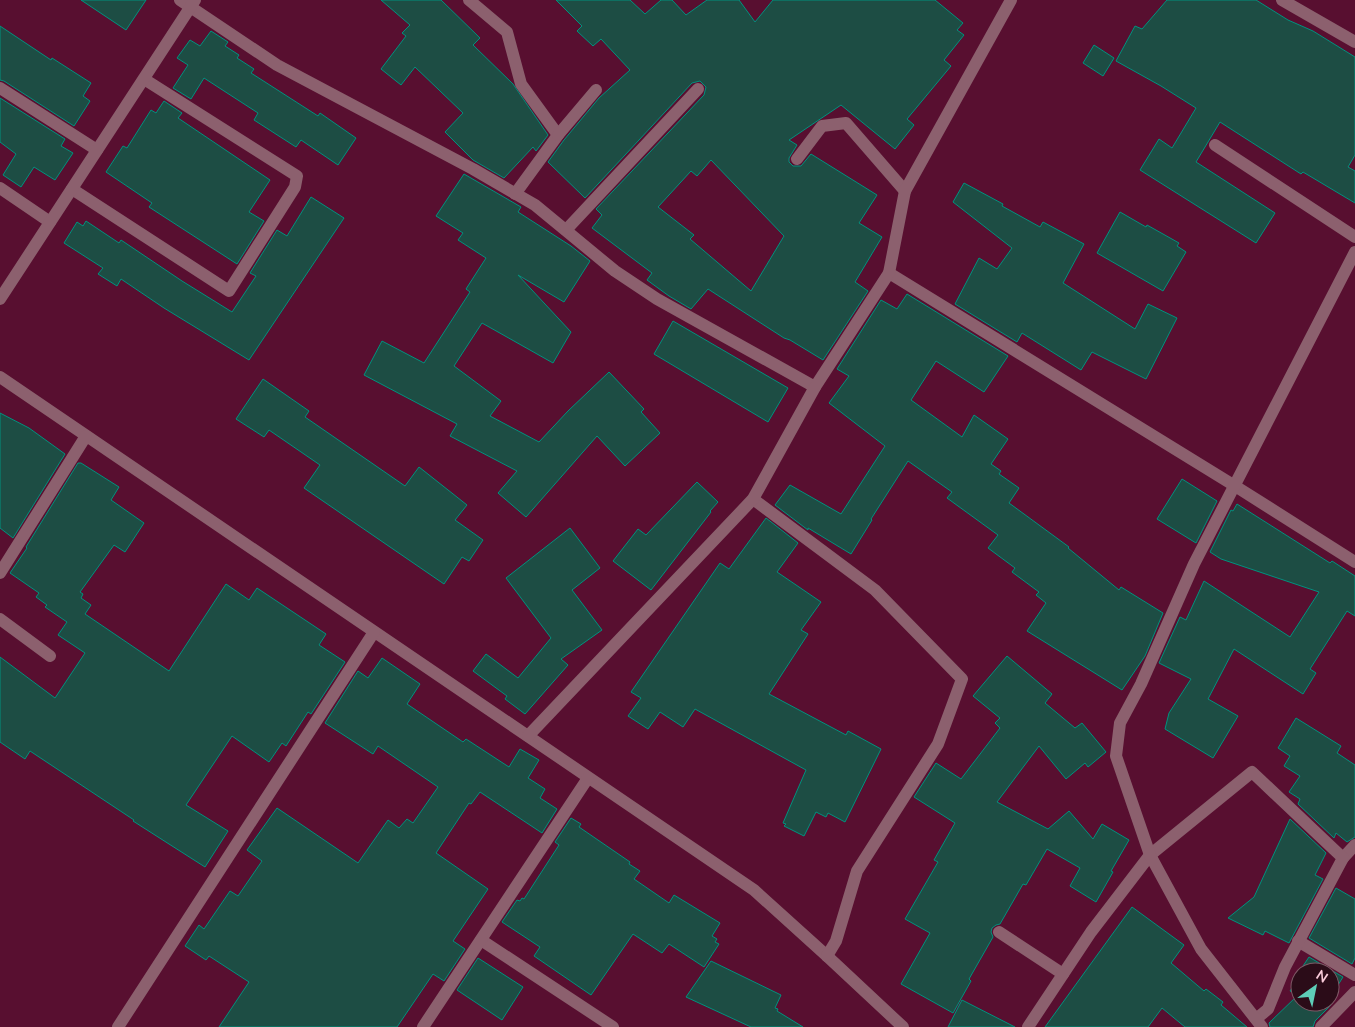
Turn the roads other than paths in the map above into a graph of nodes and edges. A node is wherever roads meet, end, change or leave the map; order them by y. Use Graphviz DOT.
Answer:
graph roads {
  1 [pos="469,0"];
  2 [pos="1011,0"];
  3 [pos="1282,0"];
  4 [pos="189,2"];
  5 [pos="1355,42"];
  6 [pos="144,79"];
  7 [pos="0,88"];
  8 [pos="698,89"];
  9 [pos="596,90"];
  10 [pos="558,135"];
  11 [pos="1215,145"];
  12 [pos="97,150"];
  13 [pos="797,159"];
  14 [pos="0,188"];
  15 [pos="72,189"];
  16 [pos="905,191"];
  17 [pos="515,194"];
  18 [pos="50,222"];
  19 [pos="566,230"];
  20 [pos="1355,237"];
  21 [pos="1355,252"];
  22 [pos="889,273"];
  23 [pos="0,299"];
  24 [pos="0,377"];
  25 [pos="815,387"];
  26 [pos="86,436"];
  27 [pos="1235,486"];
  28 [pos="753,499"];
  29 [pos="1355,562"];
  30 [pos="0,573"];
  31 [pos="0,619"];
  32 [pos="374,632"];
  33 [pos="50,656"];
  34 [pos="528,736"];
  35 [pos="588,778"];
  36 [pos="1355,845"];
  37 [pos="1150,855"];
  38 [pos="1343,858"];
  39 [pos="999,932"];
  40 [pos="481,940"];
  41 [pos="1298,941"];
  42 [pos="828,956"];
  43 [pos="1063,974"];
  44 [pos="1355,974"];
  45 [pos="1355,992"];
  46 [pos="1259,1023"];
  47 [pos="118,1027"];
  48 [pos="423,1027"];
  49 [pos="612,1027"];
  50 [pos="903,1027"];
  51 [pos="1028,1027"];
  52 [pos="1322,1027"];
  1 -- 10 [label="street"];
  2 -- 16 [label="street"];
  3 -- 5 [label="street"];
  4 -- 6 [label="street"];
  4 -- 17 [label="street"];
  6 -- 12 [label="street"];
  6 -- 15 [label="street"];
  7 -- 12 [label="street"];
  8 -- 19 [label="street"];
  9 -- 10 [label="street"];
  10 -- 17 [label="street"];
  11 -- 20 [label="street"];
  12 -- 15 [label="street"];
  13 -- 16 [label="street"];
  14 -- 18 [label="street"];
  15 -- 18 [label="street"];
  16 -- 22 [label="street"];
  17 -- 19 [label="street"];
  18 -- 23 [label="street"];
  19 -- 25 [label="street"];
  21 -- 27 [label="street"];
  22 -- 25 [label="street"];
  22 -- 27 [label="street"];
  24 -- 26 [label="street"];
  25 -- 28 [label="street"];
  26 -- 30 [label="street"];
  26 -- 32 [label="street"];
  27 -- 29 [label="street"];
  27 -- 37 [label="street"];
  28 -- 34 [label="street"];
  28 -- 42 [label="street"];
  31 -- 33 [label="street"];
  32 -- 34 [label="street"];
  32 -- 47 [label="street"];
  34 -- 35 [label="street"];
  35 -- 40 [label="street"];
  35 -- 42 [label="street"];
  36 -- 38 [label="street"];
  37 -- 38 [label="street"];
  37 -- 43 [label="street"];
  37 -- 46 [label="street"];
  38 -- 41 [label="street"];
  39 -- 43 [label="street"];
  40 -- 48 [label="street"];
  40 -- 49 [label="street"];
  41 -- 44 [label="street"];
  41 -- 46 [label="street"];
  42 -- 50 [label="street"];
  43 -- 51 [label="street"];
  45 -- 52 [label="street"];
}
